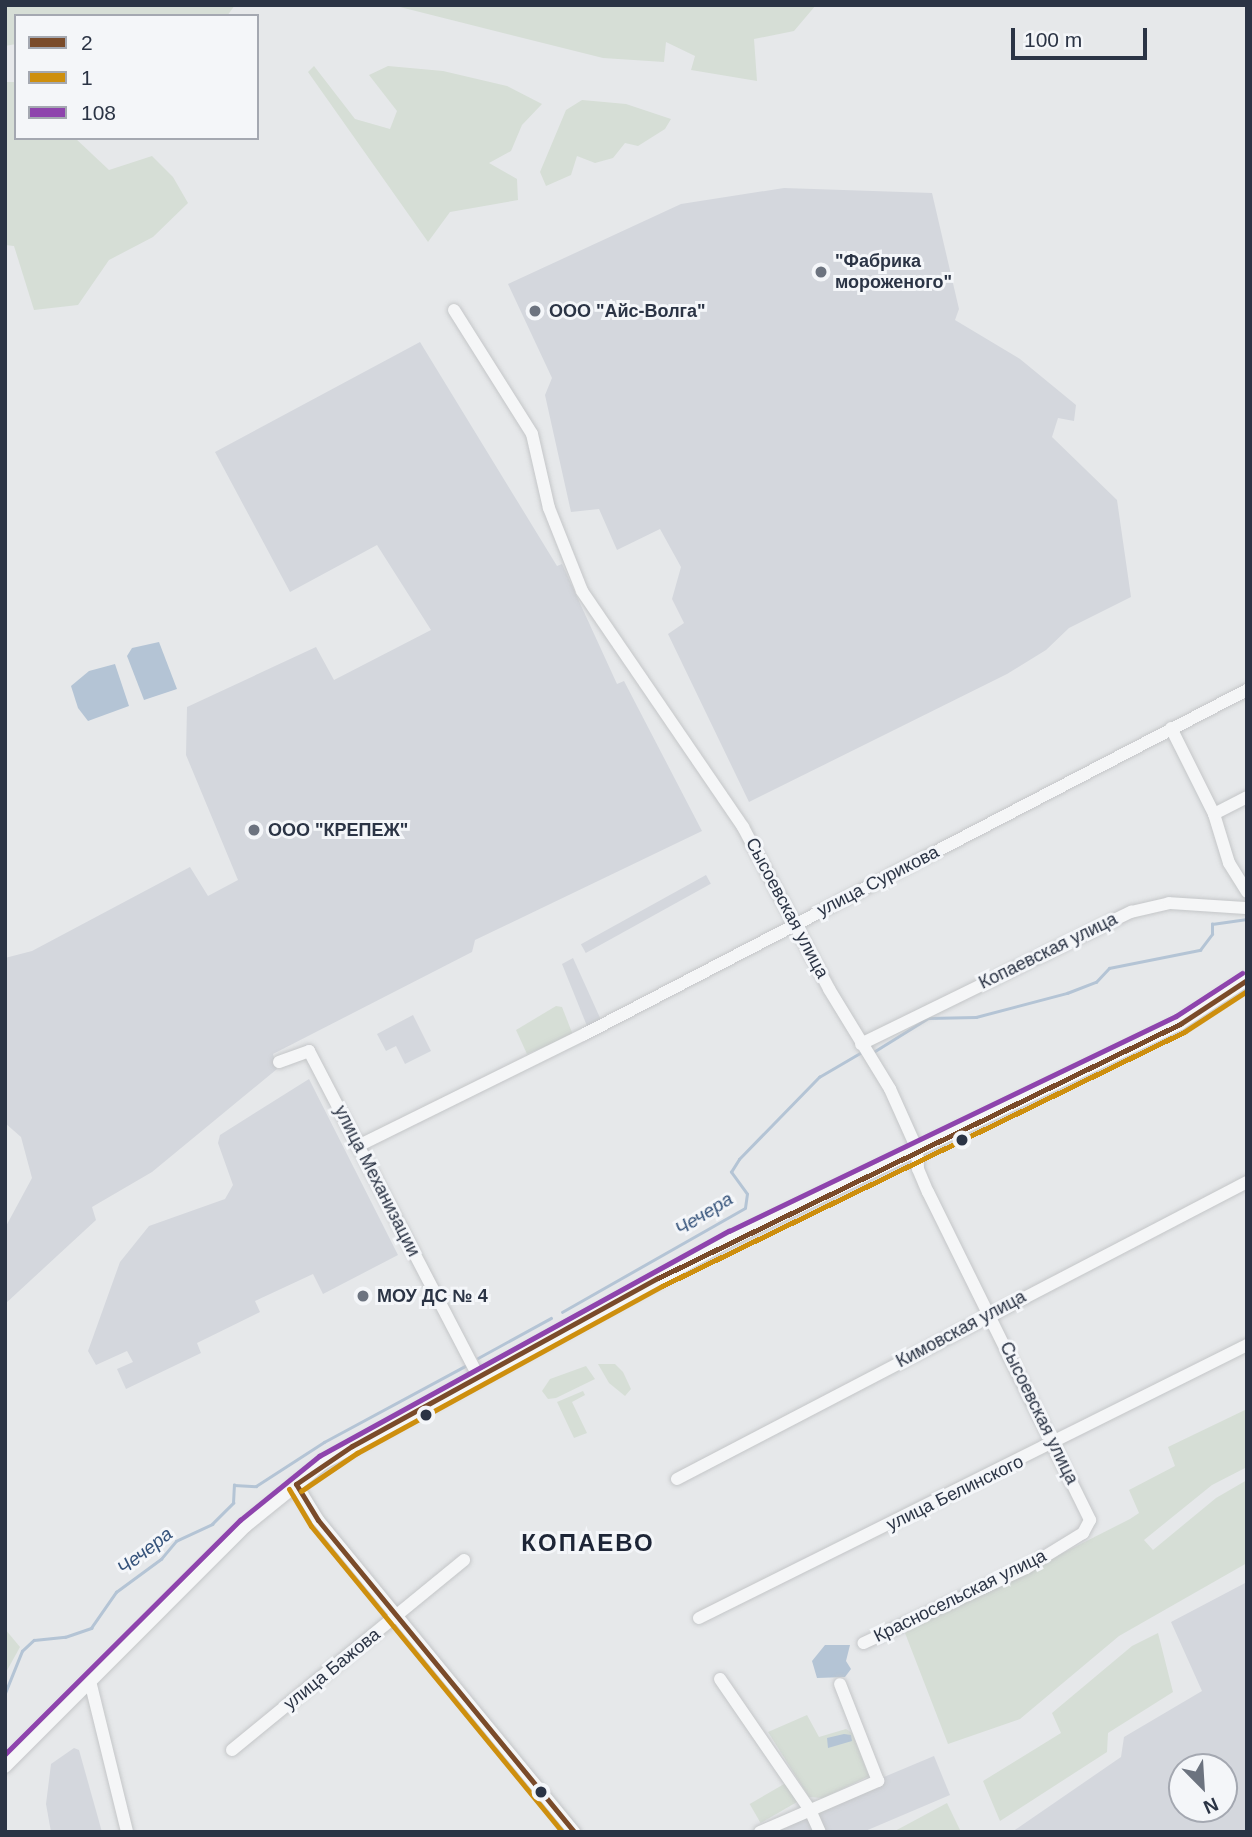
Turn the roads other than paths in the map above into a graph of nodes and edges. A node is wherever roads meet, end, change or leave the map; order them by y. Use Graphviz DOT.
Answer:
graph roads {
  1 [pos="454,310"];
  2 [pos="1247,690"];
  3 [pos="1171,728"];
  4 [pos="1247,797"];
  5 [pos="1214,814"];
  6 [pos="1247,892"];
  7 [pos="1247,908"];
  8 [pos="795,923"];
  9 [pos="1247,980"];
  10 [pos="861,1044"];
  11 [pos="279,1062"];
  12 [pos="358,1146"];
  13 [pos="917,1149"];
  14 [pos="1247,1182"];
  15 [pos="989,1314"];
  16 [pos="1247,1345"];
  17 [pos="479,1377"];
  18 [pos="1055,1444"];
  19 [pos="677,1479"];
  20 [pos="296,1484"];
  21 [pos="1090,1525"];
  22 [pos="464,1560"];
  23 [pos="396,1615"];
  24 [pos="699,1618"];
  25 [pos="864,1643"];
  26 [pos="720,1679"];
  27 [pos="90,1681"];
  28 [pos="841,1684"];
  29 [pos="232,1750"];
  30 [pos="5,1767"];
  31 [pos="810,1810"];
  32 [pos="127,1832"];
  33 [pos="574,1832"];
  34 [pos="760,1832"];
  35 [pos="820,1832"];
  1 -- 8 [label="street, Сысоевская улица"];
  2 -- 3 [label="street, улица Сурикова"];
  3 -- 5 [label="street"];
  3 -- 8 [label="street, улица Сурикова"];
  4 -- 5 [label="street"];
  5 -- 6 [label="street"];
  7 -- 10 [label="street, Копаевская улица"];
  8 -- 10 [label="street, Сысоевская улица"];
  8 -- 12 [label="street, улица Сурикова"];
  9 -- 13 [label="street"];
  10 -- 13 [label="street, Сысоевская улица"];
  11 -- 12 [label="street, улица Механизации"];
  12 -- 17 [label="street, улица Механизации"];
  13 -- 15 [label="street, Сысоевская улица"];
  13 -- 17 [label="street"];
  14 -- 15 [label="street, Кимовская улица"];
  15 -- 18 [label="street, Сысоевская улица"];
  15 -- 19 [label="street, Кимовская улица"];
  16 -- 18 [label="street, улица Белинского"];
  17 -- 20 [label="street"];
  18 -- 21 [label="street, Сысоевская улица"];
  18 -- 24 [label="street, улица Белинского"];
  20 -- 23 [label="street"];
  20 -- 27 [label="street"];
  21 -- 25 [label="street, Красносельская улица"];
  22 -- 23 [label="street, улица Бажова"];
  23 -- 29 [label="street, улица Бажова"];
  23 -- 33 [label="street"];
  26 -- 31 [label="street"];
  27 -- 30 [label="street"];
  27 -- 32 [label="street"];
  28 -- 31 [label="street"];
  31 -- 34 [label="street"];
  31 -- 35 [label="street"];
}
